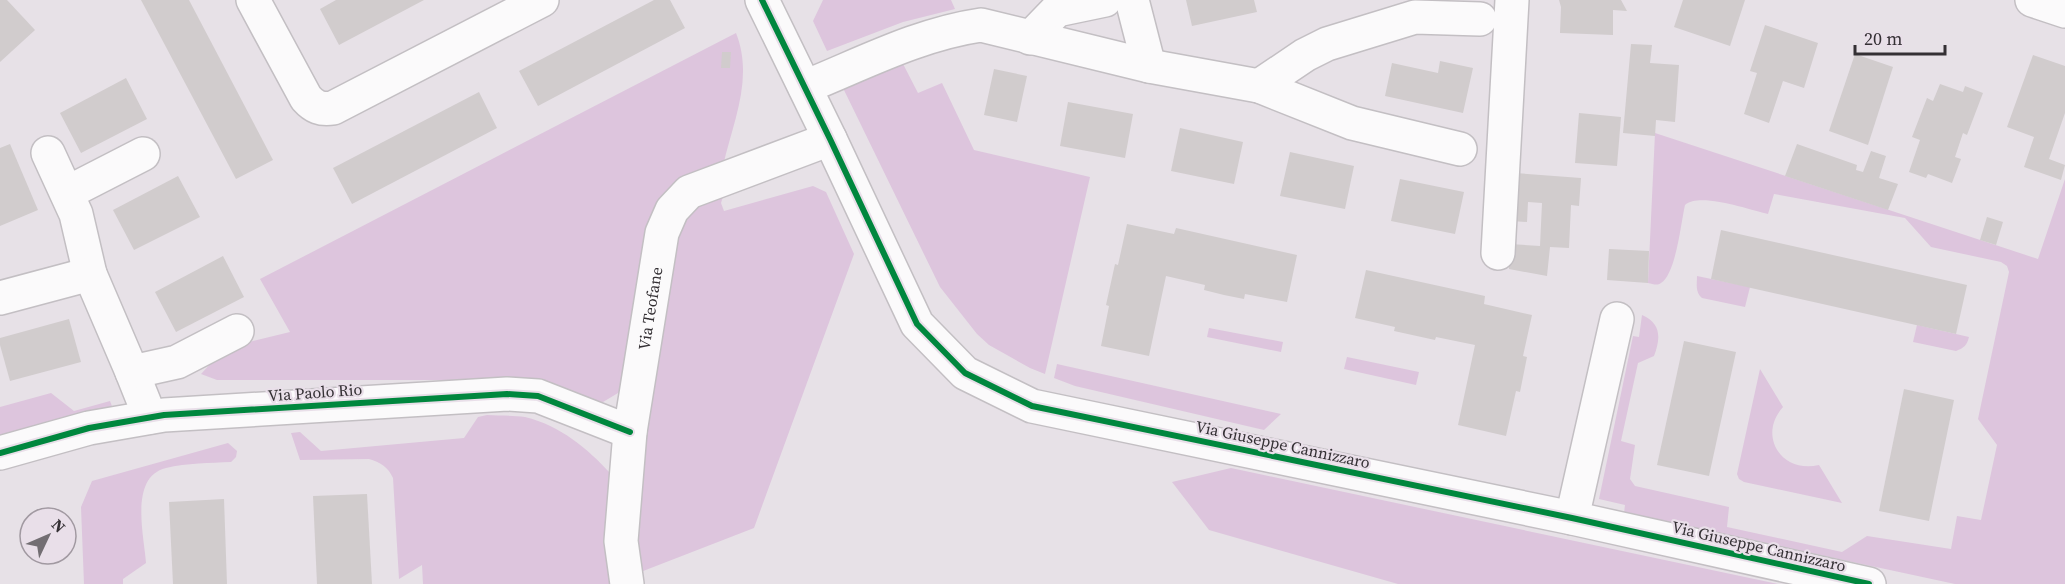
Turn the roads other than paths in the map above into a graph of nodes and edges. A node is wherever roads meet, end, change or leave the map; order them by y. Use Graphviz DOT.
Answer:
graph roads {
  1 [pos="253,0"];
  2 [pos="542,0"];
  3 [pos="762,0"];
  4 [pos="1105,0"];
  5 [pos="1131,0"];
  6 [pos="1512,0"];
  7 [pos="2032,0"];
  8 [pos="2065,11"];
  9 [pos="1480,19"];
  10 [pos="1030,38"];
  11 [pos="1149,66"];
  12 [pos="1259,86"];
  13 [pos="805,87"];
  14 [pos="830,139"];
  15 [pos="1460,149"];
  16 [pos="48,153"];
  17 [pos="143,154"];
  18 [pos="67,193"];
  19 [pos="1498,253"];
  20 [pos="90,274"];
  21 [pos="0,298"];
  22 [pos="1617,319"];
  23 [pos="237,331"];
  24 [pos="132,372"];
  25 [pos="150,417"];
  26 [pos="630,432"];
  27 [pos="0,453"];
  28 [pos="1572,518"];
  29 [pos="627,584"];
  30 [pos="1869,584"];
  1 -- 2 [label="street"];
  3 -- 13 [label="street, Via Giuseppe Cannizzaro"];
  4 -- 10 [label="street"];
  5 -- 11 [label="street"];
  6 -- 19 [label="street"];
  7 -- 8 [label="street"];
  9 -- 12 [label="street"];
  10 -- 11 [label="street"];
  10 -- 13 [label="street"];
  11 -- 12 [label="street"];
  12 -- 15 [label="street"];
  13 -- 14 [label="street, Via Giuseppe Cannizzaro"];
  14 -- 26 [label="street, Via Teofane"];
  14 -- 28 [label="street, Via Giuseppe Cannizzaro"];
  16 -- 18 [label="street"];
  17 -- 18 [label="street"];
  18 -- 20 [label="street"];
  20 -- 21 [label="street"];
  20 -- 24 [label="street"];
  22 -- 28 [label="street"];
  23 -- 24 [label="street"];
  24 -- 25 [label="street"];
  25 -- 26 [label="street, Via Paolo Rio"];
  25 -- 27 [label="street, Via Paolo Rio"];
  26 -- 29 [label="street, Via Teofane"];
  28 -- 30 [label="street, Via Giuseppe Cannizzaro"];
}
